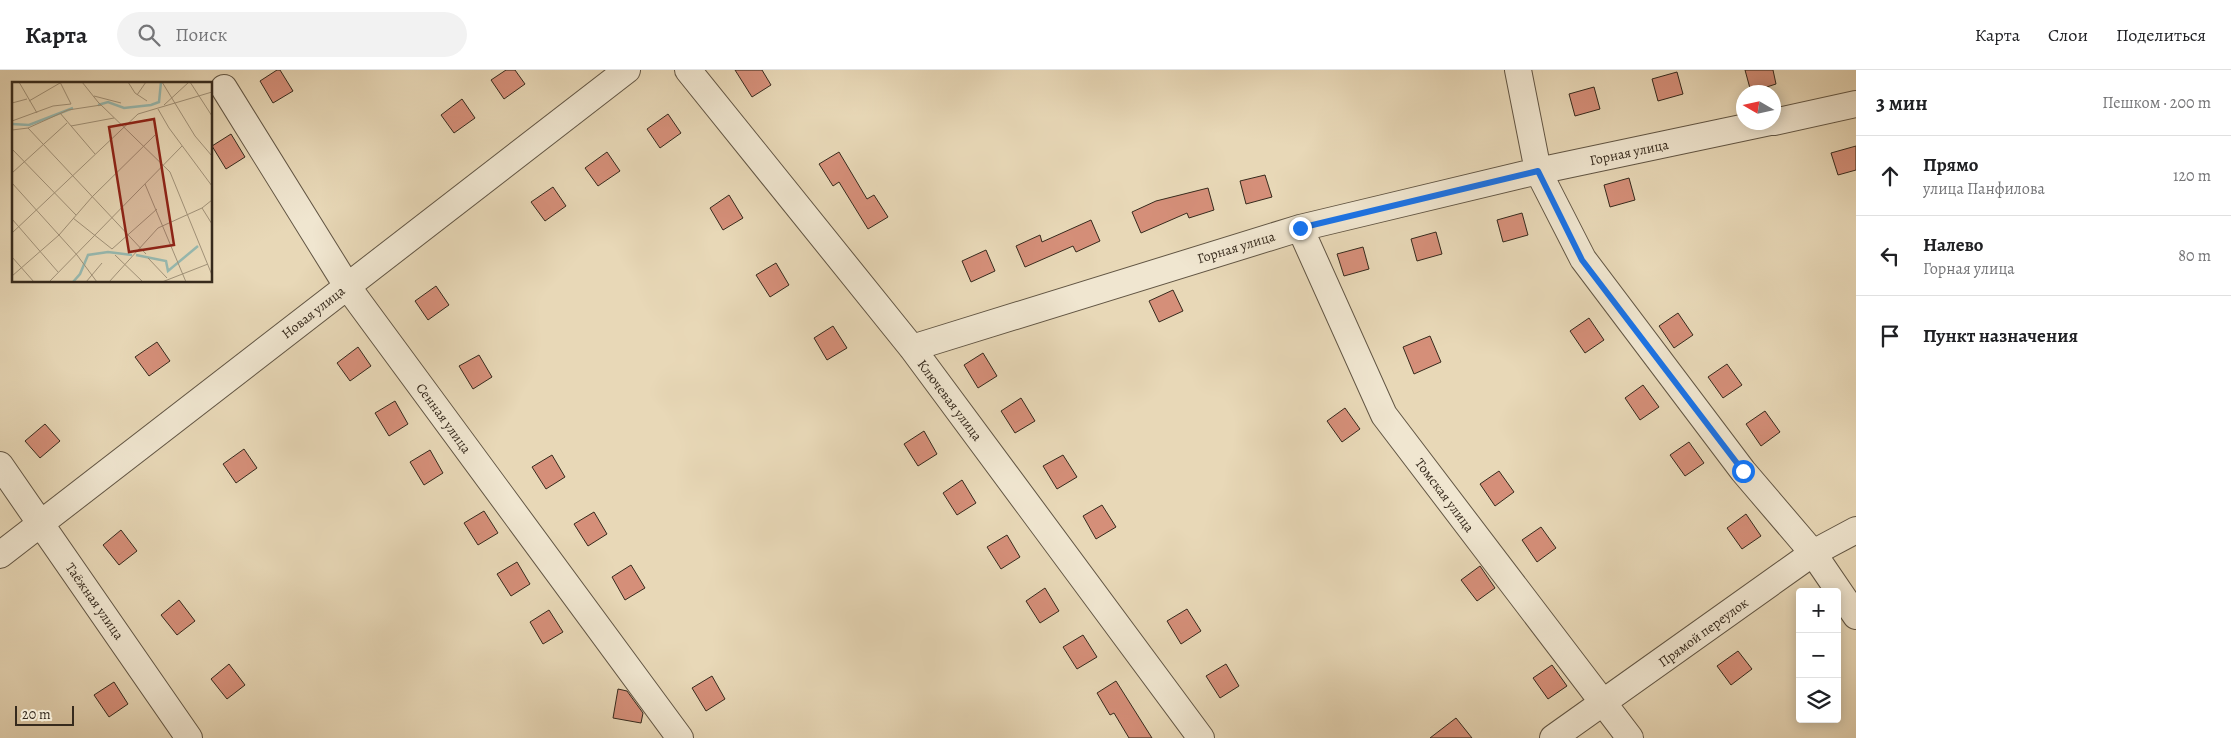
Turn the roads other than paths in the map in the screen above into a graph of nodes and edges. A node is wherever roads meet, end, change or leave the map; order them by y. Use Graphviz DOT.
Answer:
graph roads {
  1 [pos="627,70"];
  2 [pos="688,70"];
  3 [pos="1518,70"];
  4 [pos="224,88"];
  5 [pos="1856,104"];
  6 [pos="1781,120"];
  7 [pos="1736,130"];
  8 [pos="1538,171"];
  9 [pos="1300,228"];
  10 [pos="346,286"];
  11 [pos="912,348"];
  12 [pos="0,465"];
  13 [pos="41,523"];
  14 [pos="1856,530"];
  15 [pos="1813,553"];
  16 [pos="0,555"];
  17 [pos="1856,616"];
  18 [pos="1603,704"];
  19 [pos="189,738"];
  20 [pos="680,738"];
  21 [pos="1202,738"];
  22 [pos="1553,738"];
  23 [pos="1630,738"];
  1 -- 10 [label="street, Новая улица"];
  2 -- 11 [label="street, Ключевая улица"];
  3 -- 8 [label="street"];
  4 -- 10 [label="street, Сенная улица"];
  5 -- 6 [label="street, Горная улица"];
  7 -- 8 [label="street, Горная улица"];
  8 -- 9 [label="street, Горная улица"];
  8 -- 15 [label="street"];
  9 -- 11 [label="street, Горная улица"];
  9 -- 18 [label="street, Томская улица"];
  10 -- 13 [label="street, Новая улица"];
  10 -- 20 [label="street, Сенная улица"];
  11 -- 21 [label="street, Ключевая улица"];
  12 -- 13 [label="street, Таёжная улица"];
  13 -- 16 [label="street, Новая улица"];
  13 -- 19 [label="street, Таёжная улица"];
  14 -- 15 [label="street, Прямой переулок"];
  15 -- 17 [label="street"];
  15 -- 18 [label="street, Прямой переулок"];
  18 -- 22 [label="street, Прямой переулок"];
  18 -- 23 [label="street, Томская улица"];
}
